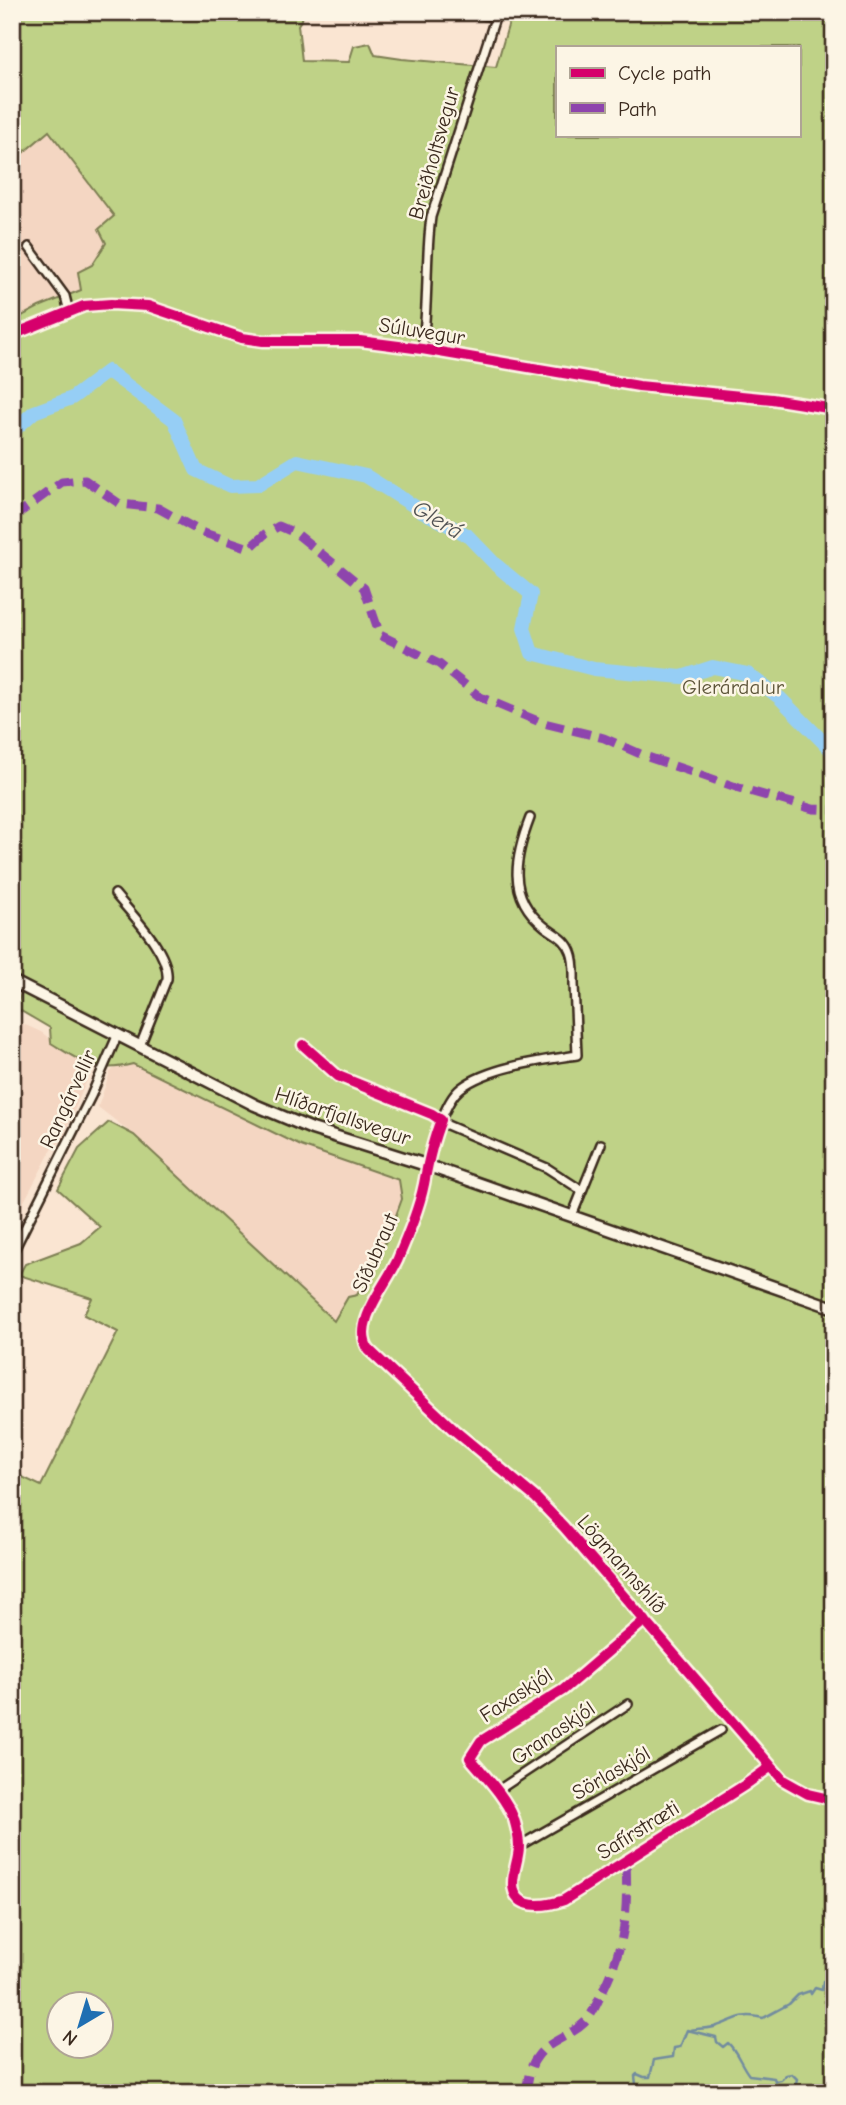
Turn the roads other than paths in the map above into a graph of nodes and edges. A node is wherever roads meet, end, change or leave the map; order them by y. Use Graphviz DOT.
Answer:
graph roads {
  1 [pos="467,12"];
  2 [pos="496,15"];
  3 [pos="29,247"];
  4 [pos="69,312"];
  5 [pos="12,335"];
  6 [pos="422,349"];
  7 [pos="834,409"];
  8 [pos="530,818"];
  9 [pos="115,894"];
  10 [pos="12,981"];
  11 [pos="118,1034"];
  12 [pos="303,1045"];
  13 [pos="140,1046"];
  14 [pos="440,1120"];
  15 [pos="601,1144"];
  16 [pos="426,1165"];
  17 [pos="581,1190"];
  18 [pos="572,1216"];
  19 [pos="12,1254"];
  20 [pos="834,1308"];
  21 [pos="373,1354"];
  22 [pos="645,1620"];
  23 [pos="628,1704"];
  24 [pos="721,1730"];
  25 [pos="770,1767"];
  26 [pos="497,1791"];
  27 [pos="834,1800"];
  28 [pos="519,1846"];
  29 [pos="520,1900"];
  1 -- 2 [label="street"];
  2 -- 6 [label="street, Breiðholtsvegur"];
  3 -- 4 [label="street"];
  4 -- 5 [label="street, Súluvegur"];
  4 -- 6 [label="street, Súluvegur"];
  6 -- 7 [label="street, Súluvegur"];
  8 -- 14 [label="street, Síðubraut"];
  9 -- 13 [label="street"];
  10 -- 11 [label="main road, Hlíðarfjallsvegur"];
  11 -- 13 [label="main road, Hlíðarfjallsvegur"];
  11 -- 19 [label="street, Rangárvellir"];
  12 -- 14 [label="street"];
  13 -- 16 [label="main road, Hlíðarfjallsvegur"];
  14 -- 16 [label="street, Síðubraut"];
  14 -- 17 [label="street"];
  15 -- 17 [label="street"];
  16 -- 18 [label="main road, Hlíðarfjallsvegur"];
  16 -- 21 [label="street, Síðubraut"];
  17 -- 18 [label="street"];
  18 -- 20 [label="main road, Hlíðarfjallsvegur"];
  21 -- 22 [label="street, Lögmannshlíð"];
  22 -- 25 [label="street, Lögmannshlíð"];
  22 -- 26 [label="street, Faxaskjól"];
  23 -- 26 [label="street, Granaskjól"];
  24 -- 28 [label="street, Sörlaskjól"];
  25 -- 27 [label="street, Lögmannshlíð"];
  25 -- 29 [label="street, Safírstræti"];
  26 -- 28 [label="street, Faxaskjól"];
  28 -- 29 [label="street, Faxaskjól"];
}
